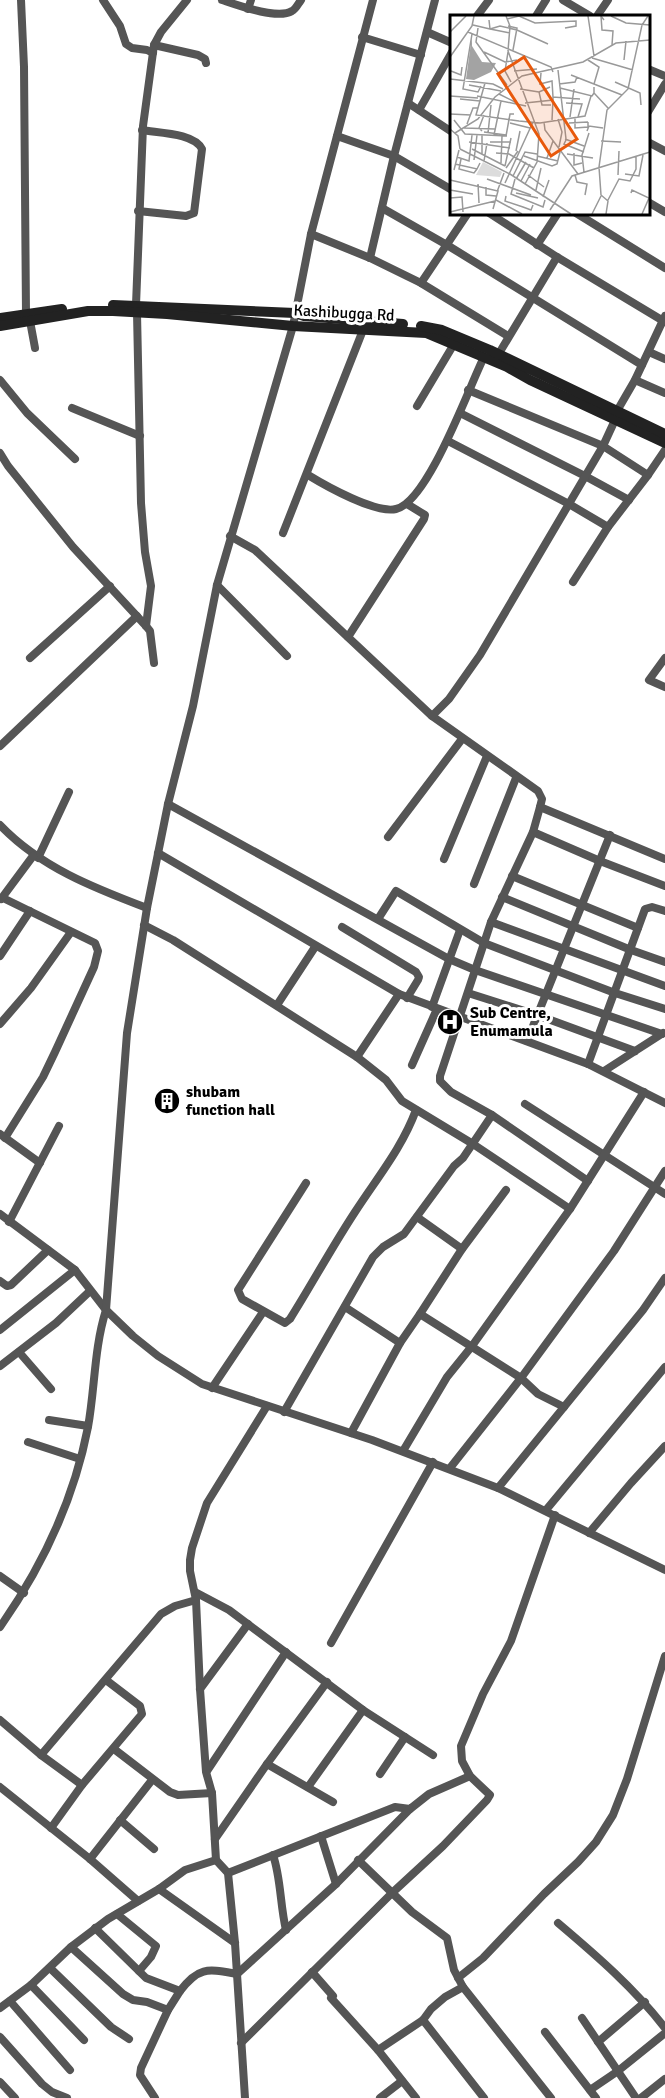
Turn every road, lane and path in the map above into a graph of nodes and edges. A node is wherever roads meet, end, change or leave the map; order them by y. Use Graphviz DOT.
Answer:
graph roads {
  1 [pos="21,0"];
  2 [pos="103,0"];
  3 [pos="187,0"];
  4 [pos="222,0"];
  5 [pos="251,0"];
  6 [pos="301,0"];
  7 [pos="373,0"];
  8 [pos="435,0"];
  9 [pos="489,0"];
  10 [pos="546,0"];
  11 [pos="563,0"];
  12 [pos="608,0"];
  13 [pos="248,9"];
  14 [pos="478,15"];
  15 [pos="537,15"];
  16 [pos="588,15"];
  17 [pos="598,15"];
  18 [pos="427,32"];
  19 [pos="362,37"];
  20 [pos="450,42"];
  21 [pos="153,49"];
  22 [pos="421,55"];
  23 [pos="450,56"];
  24 [pos="206,63"];
  25 [pos="650,70"];
  26 [pos="665,76"];
  27 [pos="665,84"];
  28 [pos="408,103"];
  29 [pos="650,109"];
  30 [pos="419,110"];
  31 [pos="142,130"];
  32 [pos="450,131"];
  33 [pos="337,136"];
  34 [pos="650,143"];
  35 [pos="665,151"];
  36 [pos="394,156"];
  37 [pos="450,189"];
  38 [pos="650,203"];
  39 [pos="382,208"];
  40 [pos="138,211"];
  41 [pos="665,212"];
  42 [pos="467,214"];
  43 [pos="491,214"];
  44 [pos="557,214"];
  45 [pos="588,216"];
  46 [pos="311,234"];
  47 [pos="537,244"];
  48 [pos="447,245"];
  49 [pos="557,257"];
  50 [pos="370,258"];
  51 [pos="665,268"];
  52 [pos="421,283"];
  53 [pos="532,298"];
  54 [pos="137,309"];
  55 [pos="295,313"];
  56 [pos="28,317"];
  57 [pos="0,318"];
  58 [pos="664,320"];
  59 [pos="365,325"];
  60 [pos="0,326"];
  61 [pos="293,326"];
  62 [pos="508,336"];
  63 [pos="454,344"];
  64 [pos="35,348"];
  65 [pos="649,352"];
  66 [pos="498,355"];
  67 [pos="484,357"];
  68 [pos="665,359"];
  69 [pos="642,365"];
  70 [pos="0,380"];
  71 [pos="635,380"];
  72 [pos="468,390"];
  73 [pos="665,393"];
  74 [pos="417,406"];
  75 [pos="72,408"];
  76 [pos="460,413"];
  77 [pos="616,415"];
  78 [pos="664,435"];
  79 [pos="140,436"];
  80 [pos="448,441"];
  81 [pos="603,446"];
  82 [pos="665,450"];
  83 [pos="0,453"];
  84 [pos="75,459"];
  85 [pos="308,475"];
  86 [pos="648,475"];
  87 [pos="585,476"];
  88 [pos="629,500"];
  89 [pos="407,504"];
  90 [pos="569,504"];
  91 [pos="608,527"];
  92 [pos="283,533"];
  93 [pos="230,536"];
  94 [pos="573,582"];
  95 [pos="217,585"];
  96 [pos="110,586"];
  97 [pos="137,616"];
  98 [pos="146,626"];
  99 [pos="348,637"];
  100 [pos="287,656"];
  101 [pos="30,658"];
  102 [pos="665,658"];
  103 [pos="154,663"];
  104 [pos="665,687"];
  105 [pos="432,716"];
  106 [pos="462,739"];
  107 [pos="0,746"];
  108 [pos="487,756"];
  109 [pos="516,778"];
  110 [pos="69,792"];
  111 [pos="168,804"];
  112 [pos="540,807"];
  113 [pos="1,829"];
  114 [pos="533,832"];
  115 [pos="610,835"];
  116 [pos="388,837"];
  117 [pos="158,853"];
  118 [pos="35,857"];
  119 [pos="444,859"];
  120 [pos="665,859"];
  121 [pos="600,861"];
  122 [pos="512,876"];
  123 [pos="474,884"];
  124 [pos="665,886"];
  125 [pos="502,897"];
  126 [pos="1,899"];
  127 [pos="582,905"];
  128 [pos="147,908"];
  129 [pos="30,911"];
  130 [pos="665,911"];
  131 [pos="378,920"];
  132 [pos="491,922"];
  133 [pos="144,925"];
  134 [pos="342,927"];
  135 [pos="573,927"];
  136 [pos="638,928"];
  137 [pos="460,930"];
  138 [pos="71,932"];
  139 [pos="484,943"];
  140 [pos="315,946"];
  141 [pos="565,947"];
  142 [pos="631,950"];
  143 [pos="0,956"];
  144 [pos="449,959"];
  145 [pos="665,962"];
  146 [pos="475,970"];
  147 [pos="555,970"];
  148 [pos="623,970"];
  149 [pos="665,986"];
  150 [pos="468,993"];
  151 [pos="546,993"];
  152 [pos="615,993"];
  153 [pos="399,994"];
  154 [pos="407,998"];
  155 [pos="277,1005"];
  156 [pos="434,1008"];
  157 [pos="665,1009"];
  158 [pos="537,1015"];
  159 [pos="607,1015"];
  160 [pos="460,1017"];
  161 [pos="0,1024"];
  162 [pos="663,1033"];
  163 [pos="598,1037"];
  164 [pos="527,1041"];
  165 [pos="635,1051"];
  166 [pos="357,1057"];
  167 [pos="588,1064"];
  168 [pos="412,1065"];
  169 [pos="604,1071"];
  170 [pos="644,1092"];
  171 [pos="665,1103"];
  172 [pos="525,1104"];
  173 [pos="416,1110"];
  174 [pos="492,1115"];
  175 [pos="59,1126"];
  176 [pos="3,1136"];
  177 [pos="473,1144"];
  178 [pos="604,1155"];
  179 [pos="40,1163"];
  180 [pos="665,1170"];
  181 [pos="588,1181"];
  182 [pos="306,1183"];
  183 [pos="654,1186"];
  184 [pos="506,1190"];
  185 [pos="665,1194"];
  186 [pos="570,1209"];
  187 [pos="0,1214"];
  188 [pos="417,1217"];
  189 [pos="9,1222"];
  190 [pos="462,1249"];
  191 [pos="48,1250"];
  192 [pos="75,1270"];
  193 [pos="665,1278"];
  194 [pos="0,1281"];
  195 [pos="90,1291"];
  196 [pos="345,1307"];
  197 [pos="106,1310"];
  198 [pos="263,1312"];
  199 [pos="420,1314"];
  200 [pos="2,1326"];
  201 [pos="400,1343"];
  202 [pos="472,1346"];
  203 [pos="19,1352"];
  204 [pos="0,1366"];
  205 [pos="665,1367"];
  206 [pos="521,1378"];
  207 [pos="212,1388"];
  208 [pos="51,1389"];
  209 [pos="267,1406"];
  210 [pos="564,1407"];
  211 [pos="284,1412"];
  212 [pos="49,1420"];
  213 [pos="88,1426"];
  214 [pos="351,1433"];
  215 [pos="28,1442"];
  216 [pos="665,1446"];
  217 [pos="403,1451"];
  218 [pos="80,1459"];
  219 [pos="433,1462"];
  220 [pos="450,1468"];
  221 [pos="498,1488"];
  222 [pos="546,1510"];
  223 [pos="555,1515"];
  224 [pos="590,1533"];
  225 [pos="665,1570"];
  226 [pos="0,1576"];
  227 [pos="24,1593"];
  228 [pos="195,1596"];
  229 [pos="248,1624"];
  230 [pos="0,1626"];
  231 [pos="331,1643"];
  232 [pos="286,1652"];
  233 [pos="665,1656"];
  234 [pos="106,1680"];
  235 [pos="327,1682"];
  236 [pos="200,1689"];
  237 [pos="363,1710"];
  238 [pos="0,1720"];
  239 [pos="405,1737"];
  240 [pos="114,1749"];
  241 [pos="41,1755"];
  242 [pos="433,1755"];
  243 [pos="267,1764"];
  244 [pos="206,1772"];
  245 [pos="380,1774"];
  246 [pos="470,1776"];
  247 [pos="152,1780"];
  248 [pos="82,1785"];
  249 [pos="308,1788"];
  250 [pos="2,1792"];
  251 [pos="212,1793"];
  252 [pos="333,1802"];
  253 [pos="410,1809"];
  254 [pos="120,1820"];
  255 [pos="51,1828"];
  256 [pos="321,1836"];
  257 [pos="215,1839"];
  258 [pos="154,1849"];
  259 [pos="273,1855"];
  260 [pos="90,1859"];
  261 [pos="216,1860"];
  262 [pos="358,1860"];
  263 [pos="228,1873"];
  264 [pos="336,1884"];
  265 [pos="159,1889"];
  266 [pos="392,1893"];
  267 [pos="138,1901"];
  268 [pos="117,1914"];
  269 [pos="558,1923"];
  270 [pos="95,1928"];
  271 [pos="286,1930"];
  272 [pos="235,1943"];
  273 [pos="71,1947"];
  274 [pos="50,1968"];
  275 [pos="139,1971"];
  276 [pos="312,1972"];
  277 [pos="237,1974"];
  278 [pos="458,1978"];
  279 [pos="31,1985"];
  280 [pos="463,1987"];
  281 [pos="180,1990"];
  282 [pos="10,2001"];
  283 [pos="645,2002"];
  284 [pos="0,2008"];
  285 [pos="168,2010"];
  286 [pos="582,2018"];
  287 [pos="423,2020"];
  288 [pos="665,2031"];
  289 [pos="545,2032"];
  290 [pos="0,2037"];
  291 [pos="129,2039"];
  292 [pos="84,2040"];
  293 [pos="598,2042"];
  294 [pos="241,2043"];
  295 [pos="378,2050"];
  296 [pos="70,2070"];
  297 [pos="618,2071"];
  298 [pos="665,2079"];
  299 [pos="402,2080"];
  300 [pos="0,2082"];
  301 [pos="590,2090"];
  302 [pos="642,2097"];
  303 [pos="15,2098"];
  304 [pos="67,2098"];
  305 [pos="155,2098"];
  306 [pos="245,2098"];
  307 [pos="380,2098"];
  308 [pos="416,2098"];
  309 [pos="484,2098"];
  310 [pos="551,2098"];
  311 [pos="596,2098"];
  1 -- 56 [label="street"];
  2 -- 21 [label="street"];
  3 -- 21 [label="street"];
  4 -- 13 [label="street"];
  5 -- 13 [label="street"];
  6 -- 13 [label="street"];
  7 -- 19 [label="street"];
  8 -- 18 [label="street"];
  9 -- 14 [label="street"];
  10 -- 15 [label="street"];
  11 -- 16 [label="street"];
  12 -- 17 [label="street"];
  18 -- 20 [label="street"];
  18 -- 22 [label="street"];
  19 -- 22 [label="street"];
  19 -- 33 [label="street"];
  21 -- 24 [label="street"];
  21 -- 31 [label="street"];
  22 -- 28 [label="street"];
  23 -- 30 [label="street"];
  25 -- 26 [label="street"];
  27 -- 29 [label="street"];
  28 -- 30 [label="street"];
  28 -- 36 [label="street"];
  30 -- 32 [label="street"];
  31 -- 40 [label="street"];
  31 -- 40 [label="street"];
  33 -- 36 [label="street"];
  33 -- 46 [label="street"];
  34 -- 35 [label="street"];
  36 -- 37 [label="street"];
  36 -- 39 [label="street"];
  38 -- 41 [label="street"];
  39 -- 48 [label="street"];
  39 -- 50 [label="street"];
  40 -- 54 [label="street"];
  42 -- 48 [label="street"];
  43 -- 47 [label="street"];
  44 -- 47 [label="street"];
  45 -- 51 [label="street"];
  46 -- 50 [label="street"];
  46 -- 55 [label="street"];
  47 -- 49 [label="street"];
  48 -- 52 [label="street"];
  48 -- 53 [label="street"];
  49 -- 53 [label="street"];
  49 -- 58 [label="street"];
  50 -- 52 [label="street"];
  52 -- 62 [label="street"];
  53 -- 62 [label="street"];
  53 -- 69 [label="street"];
  54 -- 55 [label="main road, Kashibugga Rd"];
  54 -- 56 [label="main road, Kashibugga Rd"];
  54 -- 61 [label="main road, Kashibugga Rd"];
  54 -- 79 [label="street"];
  55 -- 59 [label="main road, Kashibugga Rd"];
  55 -- 61 [label="street"];
  56 -- 57 [label="main road, Kashibugga Rd"];
  56 -- 60 [label="main road, Kashibugga Rd"];
  56 -- 64 [label="street"];
  58 -- 65 [label="street"];
  59 -- 61 [label="main road, Kashibugga Rd"];
  59 -- 63 [label="main road, Kashibugga Rd"];
  59 -- 66 [label="main road, Kashibugga Rd"];
  59 -- 85 [label="street"];
  61 -- 93 [label="street"];
  62 -- 66 [label="street"];
  63 -- 67 [label="main road, Kashibugga Rd"];
  63 -- 74 [label="street"];
  65 -- 68 [label="street"];
  65 -- 69 [label="street"];
  66 -- 77 [label="main road, Kashibugga Rd"];
  67 -- 72 [label="street"];
  67 -- 77 [label="main road, Kashibugga Rd"];
  69 -- 71 [label="street"];
  70 -- 84 [label="street"];
  71 -- 73 [label="street"];
  71 -- 77 [label="street"];
  72 -- 76 [label="street"];
  72 -- 81 [label="street"];
  75 -- 79 [label="street"];
  76 -- 80 [label="street"];
  76 -- 87 [label="street"];
  77 -- 78 [label="main road, Kashibugga Rd"];
  77 -- 81 [label="street"];
  79 -- 98 [label="street"];
  80 -- 89 [label="street"];
  80 -- 90 [label="street"];
  81 -- 86 [label="street"];
  81 -- 87 [label="street"];
  82 -- 86 [label="street"];
  83 -- 96 [label="street"];
  85 -- 89 [label="street"];
  85 -- 92 [label="street"];
  86 -- 88 [label="street"];
  87 -- 88 [label="street"];
  87 -- 90 [label="street"];
  88 -- 91 [label="street"];
  89 -- 99 [label="street"];
  90 -- 91 [label="street"];
  90 -- 105 [label="street"];
  91 -- 94 [label="street"];
  93 -- 95 [label="street"];
  93 -- 99 [label="street"];
  95 -- 100 [label="street"];
  95 -- 111 [label="street"];
  96 -- 97 [label="street"];
  96 -- 101 [label="street"];
  97 -- 98 [label="street"];
  97 -- 107 [label="street"];
  98 -- 103 [label="street"];
  99 -- 105 [label="street"];
  102 -- 104 [label="street"];
  105 -- 106 [label="street"];
  106 -- 108 [label="street"];
  106 -- 116 [label="street"];
  108 -- 109 [label="street"];
  108 -- 119 [label="street"];
  109 -- 112 [label="street"];
  109 -- 123 [label="street"];
  110 -- 118 [label="street"];
  111 -- 117 [label="street"];
  111 -- 131 [label="street"];
  112 -- 114 [label="street"];
  112 -- 115 [label="street"];
  113 -- 118 [label="street"];
  114 -- 121 [label="street"];
  114 -- 122 [label="street"];
  115 -- 120 [label="street"];
  115 -- 121 [label="street"];
  117 -- 128 [label="street"];
  117 -- 140 [label="street"];
  118 -- 126 [label="street"];
  118 -- 128 [label="street"];
  121 -- 124 [label="street"];
  121 -- 127 [label="street"];
  122 -- 125 [label="street"];
  122 -- 127 [label="street"];
  125 -- 132 [label="street"];
  125 -- 135 [label="street"];
  126 -- 129 [label="street"];
  127 -- 135 [label="street"];
  127 -- 136 [label="street"];
  128 -- 133 [label="street"];
  129 -- 138 [label="street"];
  129 -- 143 [label="street"];
  130 -- 136 [label="street"];
  131 -- 137 [label="street"];
  131 -- 144 [label="street"];
  132 -- 139 [label="street"];
  132 -- 141 [label="street"];
  133 -- 155 [label="street"];
  133 -- 197 [label="street"];
  134 -- 154 [label="street"];
  135 -- 141 [label="street"];
  135 -- 142 [label="street"];
  136 -- 142 [label="street"];
  137 -- 139 [label="street"];
  137 -- 144 [label="street"];
  138 -- 161 [label="street"];
  138 -- 176 [label="street"];
  139 -- 146 [label="street"];
  139 -- 147 [label="street"];
  140 -- 153 [label="street"];
  140 -- 155 [label="street"];
  141 -- 147 [label="street"];
  141 -- 148 [label="street"];
  142 -- 145 [label="street"];
  142 -- 148 [label="street"];
  144 -- 146 [label="street"];
  144 -- 156 [label="street"];
  146 -- 150 [label="street"];
  146 -- 151 [label="street"];
  147 -- 151 [label="street"];
  147 -- 152 [label="street"];
  148 -- 149 [label="street"];
  148 -- 152 [label="street"];
  150 -- 158 [label="street"];
  150 -- 160 [label="street"];
  151 -- 158 [label="street"];
  151 -- 159 [label="street"];
  152 -- 157 [label="street"];
  152 -- 159 [label="street"];
  153 -- 154 [label="street"];
  153 -- 166 [label="street"];
  154 -- 156 [label="street"];
  155 -- 166 [label="street"];
  156 -- 160 [label="street"];
  156 -- 168 [label="street"];
  158 -- 163 [label="street"];
  158 -- 164 [label="street"];
  159 -- 162 [label="street"];
  159 -- 163 [label="street"];
  160 -- 164 [label="street"];
  160 -- 174 [label="street"];
  162 -- 165 [label="street"];
  163 -- 165 [label="street"];
  163 -- 167 [label="street"];
  164 -- 167 [label="street"];
  165 -- 169 [label="street"];
  166 -- 173 [label="street"];
  167 -- 169 [label="street"];
  169 -- 170 [label="street"];
  170 -- 171 [label="street"];
  170 -- 178 [label="street"];
  172 -- 178 [label="street"];
  173 -- 177 [label="street"];
  173 -- 198 [label="street"];
  174 -- 177 [label="street"];
  174 -- 181 [label="street"];
  175 -- 179 [label="street"];
  176 -- 179 [label="street"];
  177 -- 186 [label="street"];
  177 -- 188 [label="street"];
  178 -- 181 [label="street"];
  178 -- 183 [label="street"];
  179 -- 189 [label="street"];
  180 -- 183 [label="street"];
  181 -- 186 [label="street"];
  182 -- 198 [label="street"];
  183 -- 185 [label="street"];
  183 -- 206 [label="street"];
  184 -- 190 [label="street"];
  186 -- 202 [label="street"];
  187 -- 189 [label="street"];
  188 -- 190 [label="street"];
  188 -- 196 [label="street"];
  189 -- 191 [label="street"];
  190 -- 199 [label="street"];
  191 -- 192 [label="street"];
  191 -- 194 [label="street"];
  192 -- 195 [label="street"];
  192 -- 200 [label="street"];
  193 -- 210 [label="street"];
  195 -- 197 [label="street"];
  195 -- 203 [label="street"];
  196 -- 201 [label="street"];
  196 -- 211 [label="street"];
  197 -- 207 [label="street"];
  197 -- 213 [label="street"];
  198 -- 207 [label="street"];
  199 -- 201 [label="street"];
  199 -- 202 [label="street"];
  201 -- 214 [label="street"];
  202 -- 206 [label="street"];
  202 -- 217 [label="street"];
  203 -- 204 [label="street"];
  203 -- 208 [label="street"];
  205 -- 222 [label="street"];
  206 -- 210 [label="street"];
  206 -- 220 [label="street"];
  207 -- 209 [label="street"];
  209 -- 211 [label="street"];
  209 -- 228 [label="street"];
  210 -- 221 [label="street"];
  211 -- 214 [label="street"];
  212 -- 213 [label="street"];
  213 -- 218 [label="street"];
  214 -- 217 [label="street"];
  215 -- 218 [label="street"];
  216 -- 224 [label="street"];
  217 -- 219 [label="street"];
  218 -- 227 [label="street"];
  219 -- 220 [label="street"];
  219 -- 231 [label="street"];
  220 -- 221 [label="street"];
  221 -- 222 [label="street"];
  222 -- 223 [label="street"];
  223 -- 224 [label="street"];
  223 -- 246 [label="street"];
  224 -- 225 [label="street"];
  226 -- 227 [label="street"];
  227 -- 230 [label="street"];
  228 -- 229 [label="street"];
  228 -- 234 [label="street"];
  228 -- 236 [label="street"];
  229 -- 232 [label="street"];
  229 -- 236 [label="street"];
  232 -- 235 [label="street"];
  232 -- 244 [label="street"];
  233 -- 278 [label="street"];
  234 -- 240 [label="street"];
  234 -- 241 [label="street"];
  235 -- 237 [label="street"];
  235 -- 243 [label="street"];
  236 -- 244 [label="street"];
  237 -- 239 [label="street"];
  237 -- 249 [label="street"];
  238 -- 241 [label="street"];
  239 -- 242 [label="street"];
  239 -- 245 [label="street"];
  240 -- 247 [label="street"];
  240 -- 248 [label="street"];
  241 -- 248 [label="street"];
  243 -- 249 [label="street"];
  243 -- 257 [label="street"];
  244 -- 251 [label="street"];
  246 -- 253 [label="street"];
  246 -- 266 [label="street"];
  247 -- 251 [label="street"];
  247 -- 254 [label="street"];
  248 -- 255 [label="street"];
  249 -- 252 [label="street"];
  250 -- 255 [label="street"];
  251 -- 257 [label="street"];
  253 -- 256 [label="street"];
  253 -- 262 [label="street"];
  254 -- 258 [label="street"];
  254 -- 260 [label="street"];
  255 -- 260 [label="street"];
  256 -- 259 [label="street"];
  256 -- 264 [label="street"];
  257 -- 261 [label="street"];
  259 -- 263 [label="street"];
  259 -- 271 [label="street"];
  260 -- 267 [label="street"];
  261 -- 263 [label="street"];
  261 -- 265 [label="street"];
  262 -- 264 [label="street"];
  262 -- 266 [label="street"];
  263 -- 272 [label="street"];
  264 -- 271 [label="street"];
  265 -- 267 [label="street"];
  265 -- 272 [label="street"];
  266 -- 276 [label="street"];
  266 -- 278 [label="street"];
  267 -- 268 [label="street"];
  268 -- 270 [label="street"];
  268 -- 275 [label="street"];
  269 -- 283 [label="street"];
  270 -- 273 [label="street"];
  270 -- 275 [label="street"];
  271 -- 277 [label="street"];
  272 -- 277 [label="street"];
  273 -- 274 [label="street"];
  273 -- 285 [label="street"];
  274 -- 279 [label="street"];
  274 -- 291 [label="street"];
  275 -- 281 [label="street"];
  276 -- 294 [label="street"];
  276 -- 295 [label="street"];
  277 -- 281 [label="street"];
  277 -- 294 [label="street"];
  278 -- 280 [label="street"];
  279 -- 282 [label="street"];
  279 -- 292 [label="street"];
  280 -- 287 [label="street"];
  280 -- 310 [label="street"];
  281 -- 285 [label="street"];
  282 -- 284 [label="street"];
  282 -- 296 [label="street"];
  283 -- 288 [label="street"];
  283 -- 293 [label="street"];
  285 -- 305 [label="street"];
  286 -- 293 [label="street"];
  287 -- 295 [label="street"];
  287 -- 309 [label="street"];
  288 -- 297 [label="street"];
  289 -- 301 [label="street"];
  290 -- 304 [label="street"];
  293 -- 297 [label="street"];
  294 -- 306 [label="street"];
  295 -- 299 [label="street"];
  297 -- 301 [label="street"];
  297 -- 302 [label="street"];
  298 -- 302 [label="street"];
  299 -- 307 [label="street"];
  299 -- 308 [label="street"];
  300 -- 303 [label="street"];
  301 -- 311 [label="street"];
}
